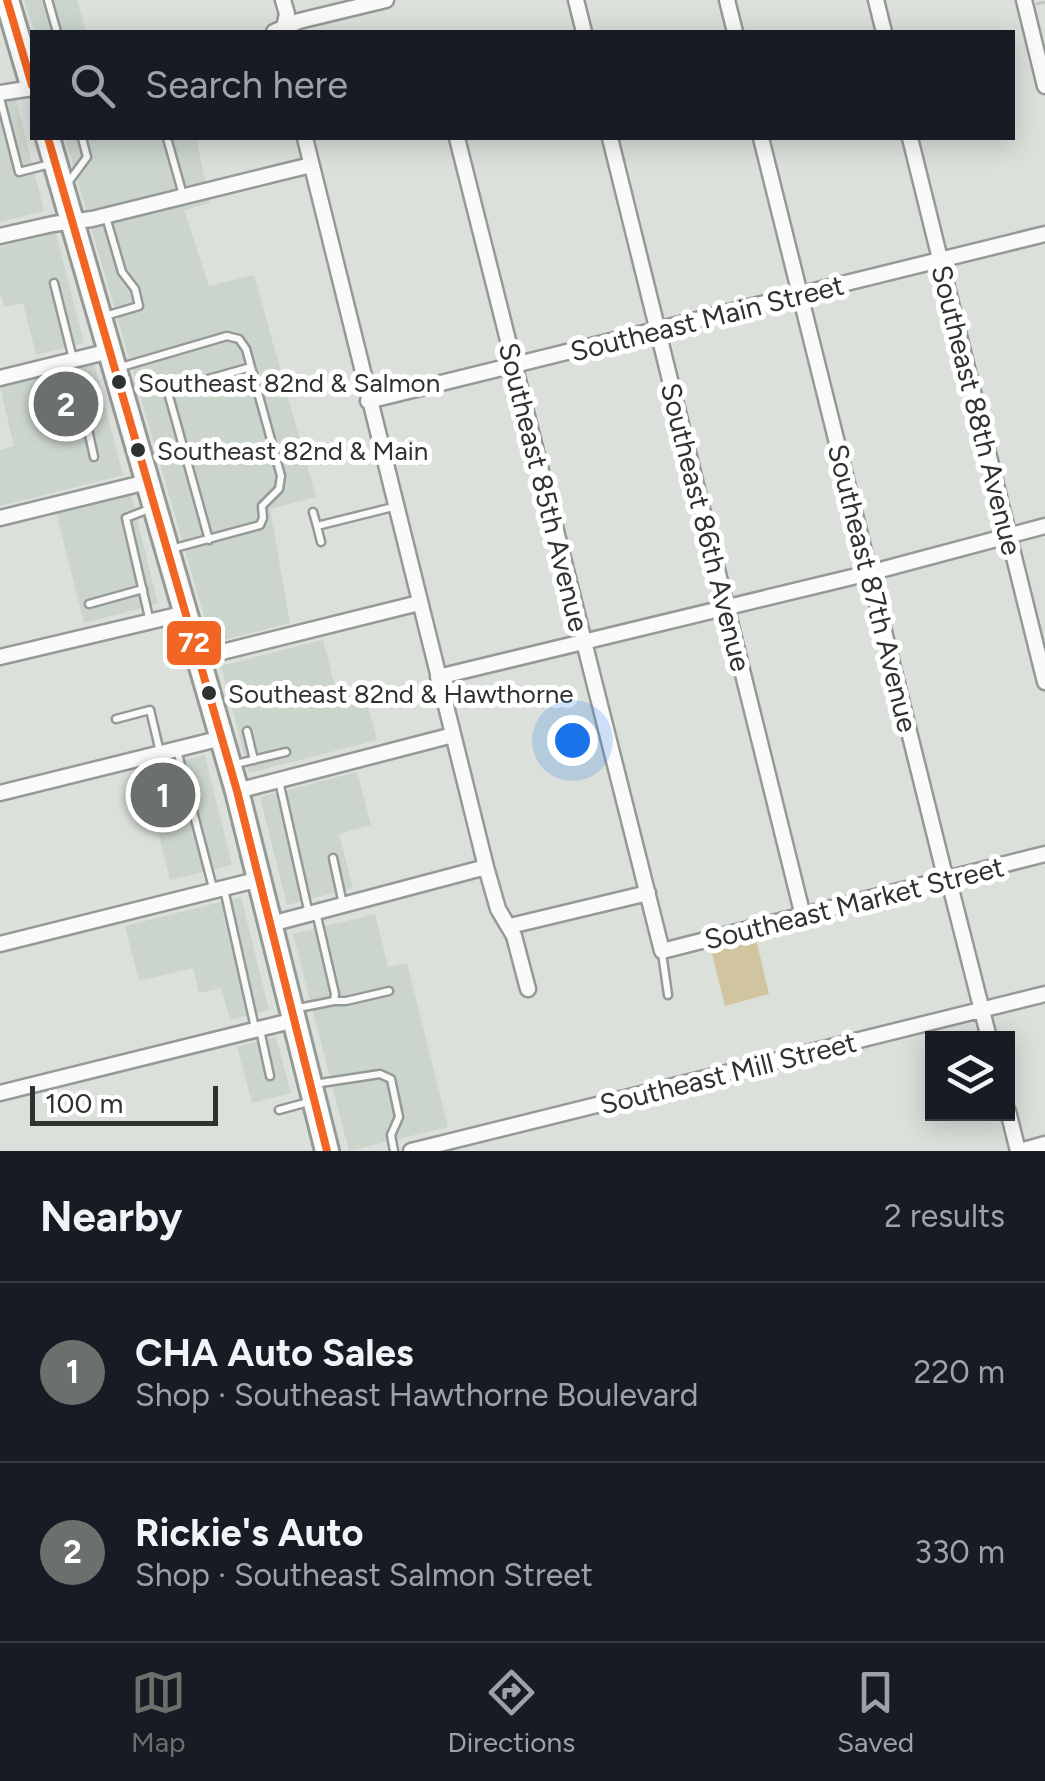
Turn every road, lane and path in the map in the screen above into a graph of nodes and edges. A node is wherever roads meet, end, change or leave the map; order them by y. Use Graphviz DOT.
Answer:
graph roads {
  1 [pos="7,0"];
  2 [pos="48,0"];
  3 [pos="283,0"];
  4 [pos="386,0"];
  5 [pos="576,0"];
  6 [pos="727,0"];
  7 [pos="876,0"];
  8 [pos="1024,0"];
  9 [pos="56,30"];
  10 [pos="281,30"];
  11 [pos="283,30"];
  12 [pos="584,30"];
  13 [pos="734,30"];
  14 [pos="884,30"];
  15 [pos="30,79"];
  16 [pos="1045,86"];
  17 [pos="30,87"];
  18 [pos="0,95"];
  19 [pos="49,140"];
  20 [pos="83,140"];
  21 [pos="168,140"];
  22 [pos="305,140"];
  23 [pos="458,140"];
  24 [pos="610,140"];
  25 [pos="761,140"];
  26 [pos="910,140"];
  27 [pos="55,162"];
  28 [pos="312,165"];
  29 [pos="63,190"];
  30 [pos="183,196"];
  31 [pos="106,216"];
  32 [pos="72,222"];
  33 [pos="1045,234"];
  34 [pos="0,236"];
  35 [pos="940,260"];
  36 [pos="54,284"];
  37 [pos="800,295"];
  38 [pos="100,318"];
  39 [pos="657,330"];
  40 [pos="112,360"];
  41 [pos="68,362"];
  42 [pos="514,366"];
  43 [pos="250,367"];
  44 [pos="0,378"];
  45 [pos="368,401"];
  46 [pos="94,456"];
  47 [pos="147,482"];
  48 [pos="395,506"];
  49 [pos="154,507"];
  50 [pos="313,512"];
  51 [pos="0,518"];
  52 [pos="317,526"];
  53 [pos="1045,526"];
  54 [pos="1009,536"];
  55 [pos="209,540"];
  56 [pos="321,542"];
  57 [pos="167,550"];
  58 [pos="869,573"];
  59 [pos="142,589"];
  60 [pos="418,602"];
  61 [pos="88,604"];
  62 [pos="726,607"];
  63 [pos="186,613"];
  64 [pos="150,622"];
  65 [pos="583,641"];
  66 [pos="0,657"];
  67 [pos="198,658"];
  68 [pos="438,678"];
  69 [pos="1045,682"];
  70 [pos="116,720"];
  71 [pos="247,731"];
  72 [pos="453,735"];
  73 [pos="222,738"];
  74 [pos="176,749"];
  75 [pos="286,752"];
  76 [pos="160,753"];
  77 [pos="254,760"];
  78 [pos="230,766"];
  79 [pos="278,780"];
  80 [pos="237,790"];
  81 [pos="0,794"];
  82 [pos="1045,854"];
  83 [pos="333,858"];
  84 [pos="486,868"];
  85 [pos="260,879"];
  86 [pos="947,879"];
  87 [pos="218,889"];
  88 [pos="648,893"];
  89 [pos="343,905"];
  90 [pos="312,913"];
  91 [pos="803,916"];
  92 [pos="270,924"];
  93 [pos="510,926"];
  94 [pos="0,944"];
  95 [pos="662,952"];
  96 [pos="528,989"];
  97 [pos="389,990"];
  98 [pos="1045,994"];
  99 [pos="668,995"];
  100 [pos="334,1001"];
  101 [pos="981,1010"];
  102 [pos="294,1015"];
  103 [pos="257,1029"];
  104 [pos="987,1031"];
  105 [pos="270,1076"];
  106 [pos="312,1092"];
  107 [pos="0,1094"];
  108 [pos="279,1110"];
  109 [pos="1011,1121"];
  110 [pos="1045,1144"];
  111 [pos="326,1151"];
  112 [pos="394,1151"];
  113 [pos="411,1151"];
  114 [pos="1019,1151"];
  1 -- 15 [label="main road"];
  2 -- 9 [label="lane"];
  3 -- 10 [label="street"];
  4 -- 11 [label="street"];
  5 -- 12 [label="street"];
  6 -- 13 [label="street"];
  7 -- 14 [label="street"];
  8 -- 16 [label="street"];
  17 -- 18 [label="street"];
  18 -- 27 [label="lane"];
  19 -- 27 [label="main road"];
  20 -- 29 [label="lane"];
  21 -- 30 [label="lane"];
  22 -- 28 [label="street"];
  23 -- 42 [label="street, Southeast 85th Avenue"];
  24 -- 39 [label="street, Southeast 86th Avenue"];
  25 -- 37 [label="street, Southeast 87th Avenue"];
  26 -- 35 [label="street, Southeast 88th Avenue"];
  27 -- 29 [label="main road"];
  28 -- 30 [label="street"];
  28 -- 45 [label="street"];
  29 -- 32 [label="main road"];
  30 -- 31 [label="street"];
  31 -- 32 [label="street"];
  31 -- 38 [label="lane"];
  32 -- 34 [label="street"];
  32 -- 38 [label="main road"];
  33 -- 35 [label="street, Southeast Main Street"];
  35 -- 37 [label="street, Southeast Main Street"];
  35 -- 54 [label="street, Southeast 88th Avenue"];
  36 -- 41 [label="lane"];
  37 -- 39 [label="street, Southeast Main Street"];
  37 -- 58 [label="street, Southeast 87th Avenue"];
  38 -- 40 [label="main road"];
  39 -- 42 [label="street, Southeast Main Street"];
  39 -- 62 [label="street, Southeast 86th Avenue"];
  40 -- 41 [label="street"];
  40 -- 43 [label="lane"];
  40 -- 47 [label="main road"];
  41 -- 44 [label="street"];
  41 -- 46 [label="lane"];
  42 -- 45 [label="street, Southeast Main Street"];
  42 -- 65 [label="street, Southeast 85th Avenue"];
  43 -- 55 [label="lane"];
  43 -- 55 [label="lane"];
  45 -- 48 [label="street"];
  47 -- 49 [label="main road"];
  47 -- 51 [label="street"];
  48 -- 52 [label="lane"];
  48 -- 60 [label="street"];
  49 -- 57 [label="main road"];
  49 -- 59 [label="lane"];
  50 -- 52 [label="lane"];
  52 -- 56 [label="lane"];
  53 -- 54 [label="street"];
  54 -- 58 [label="street"];
  54 -- 69 [label="street, Southeast 88th Avenue"];
  55 -- 57 [label="lane"];
  57 -- 63 [label="main road"];
  58 -- 62 [label="street"];
  58 -- 86 [label="street, Southeast 87th Avenue"];
  59 -- 61 [label="lane"];
  59 -- 64 [label="lane"];
  60 -- 67 [label="street"];
  60 -- 68 [label="street"];
  62 -- 65 [label="street"];
  62 -- 91 [label="street, Southeast 86th Avenue"];
  63 -- 64 [label="street"];
  63 -- 67 [label="main road"];
  64 -- 66 [label="street"];
  65 -- 68 [label="street"];
  65 -- 88 [label="street, Southeast 85th Avenue"];
  67 -- 73 [label="main road"];
  68 -- 72 [label="street"];
  70 -- 76 [label="lane"];
  71 -- 77 [label="lane"];
  72 -- 79 [label="street"];
  72 -- 84 [label="street"];
  73 -- 74 [label="street"];
  73 -- 78 [label="main road"];
  74 -- 76 [label="street"];
  74 -- 87 [label="lane"];
  75 -- 77 [label="lane"];
  76 -- 81 [label="street"];
  77 -- 78 [label="lane"];
  78 -- 80 [label="main road"];
  79 -- 80 [label="street"];
  79 -- 90 [label="lane"];
  80 -- 85 [label="main road"];
  82 -- 86 [label="street, Southeast Market Street"];
  83 -- 89 [label="lane"];
  84 -- 89 [label="street"];
  84 -- 93 [label="street"];
  85 -- 87 [label="street"];
  85 -- 92 [label="main road"];
  86 -- 91 [label="street, Southeast Market Street"];
  86 -- 101 [label="street, Southeast 87th Avenue"];
  87 -- 94 [label="street"];
  87 -- 103 [label="lane"];
  88 -- 93 [label="street"];
  88 -- 95 [label="street, Southeast 85th Avenue"];
  89 -- 90 [label="street"];
  90 -- 92 [label="street"];
  90 -- 100 [label="lane"];
  91 -- 95 [label="street, Southeast Market Street"];
  92 -- 102 [label="main road"];
  93 -- 96 [label="street"];
  95 -- 99 [label="lane"];
  97 -- 100 [label="lane"];
  98 -- 101 [label="street, Southeast Mill Street"];
  100 -- 102 [label="lane"];
  101 -- 104 [label="street, Southeast 87th Avenue"];
  101 -- 113 [label="street, Southeast Mill Street"];
  102 -- 103 [label="street"];
  102 -- 106 [label="main road"];
  103 -- 105 [label="lane"];
  103 -- 107 [label="street"];
  106 -- 108 [label="lane"];
  106 -- 111 [label="main road"];
  106 -- 112 [label="lane"];
  109 -- 114 [label="street"];
  110 -- 114 [label="street"];
}
